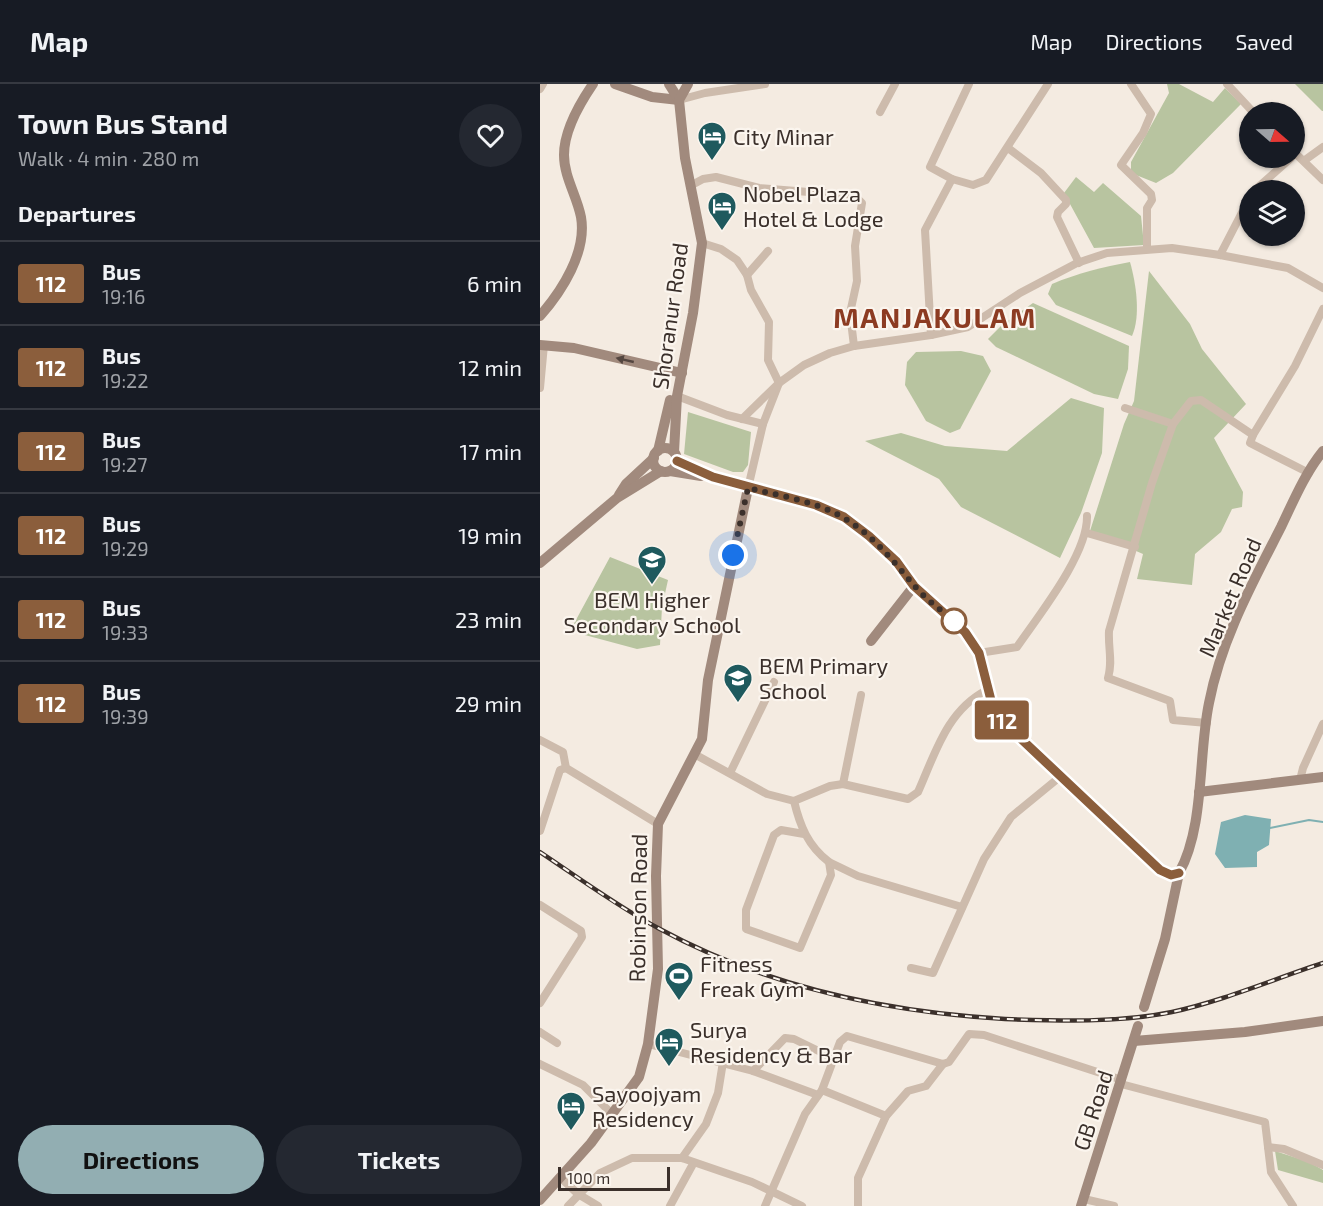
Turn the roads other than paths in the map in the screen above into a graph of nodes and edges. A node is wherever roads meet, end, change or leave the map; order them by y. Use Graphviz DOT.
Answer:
graph roads {
  1 [pos="543,84"];
  2 [pos="593,84"];
  3 [pos="615,84"];
  4 [pos="765,84"];
  5 [pos="895,84"];
  6 [pos="969,84"];
  7 [pos="1048,84"];
  8 [pos="1131,84"];
  9 [pos="1227,84"];
  10 [pos="540,89"];
  11 [pos="679,90"];
  12 [pos="1244,102"];
  13 [pos="880,112"];
  14 [pos="1323,147"];
  15 [pos="1008,148"];
  16 [pos="1305,160"];
  17 [pos="1279,168"];
  18 [pos="952,179"];
  19 [pos="1266,180"];
  20 [pos="1323,180"];
  21 [pos="690,186"];
  22 [pos="1239,218"];
  23 [pos="702,243"];
  24 [pos="1147,249"];
  25 [pos="768,251"];
  26 [pos="1220,255"];
  27 [pos="1079,262"];
  28 [pos="747,274"];
  29 [pos="1323,288"];
  30 [pos="1323,309"];
  31 [pos="540,316"];
  32 [pos="931,335"];
  33 [pos="542,345"];
  34 [pos="854,346"];
  35 [pos="679,373"];
  36 [pos="779,383"];
  37 [pos="540,388"];
  38 [pos="677,396"];
  39 [pos="1125,408"];
  40 [pos="742,419"];
  41 [pos="763,424"];
  42 [pos="1173,424"];
  43 [pos="1253,435"];
  44 [pos="1323,451"];
  45 [pos="656,454"];
  46 [pos="676,457"];
  47 [pos="665,471"];
  48 [pos="1309,473"];
  49 [pos="713,477"];
  50 [pos="748,488"];
  51 [pos="617,498"];
  52 [pos="1087,516"];
  53 [pos="1087,533"];
  54 [pos="1135,547"];
  55 [pos="540,563"];
  56 [pos="914,586"];
  57 [pos="871,641"];
  58 [pos="979,653"];
  59 [pos="774,682"];
  60 [pos="987,690"];
  61 [pos="861,695"];
  62 [pos="1207,723"];
  63 [pos="1323,724"];
  64 [pos="540,740"];
  65 [pos="696,755"];
  66 [pos="566,768"];
  67 [pos="730,773"];
  68 [pos="1061,776"];
  69 [pos="1323,777"];
  70 [pos="1300,780"];
  71 [pos="843,784"];
  72 [pos="1199,792"];
  73 [pos="794,801"];
  74 [pos="658,824"];
  75 [pos="540,831"];
  76 [pos="804,834"];
  77 [pos="829,862"];
  78 [pos="1179,873"];
  79 [pos="540,905"];
  80 [pos="962,907"];
  81 [pos="911,968"];
  82 [pos="540,1003"];
  83 [pos="1144,1007"];
  84 [pos="1323,1021"];
  85 [pos="1138,1026"];
  86 [pos="540,1032"];
  87 [pos="1134,1041"];
  88 [pos="557,1043"];
  89 [pos="648,1044"];
  90 [pos="833,1058"];
  91 [pos="723,1062"];
  92 [pos="540,1064"];
  93 [pos="943,1064"];
  94 [pos="753,1071"];
  95 [pos="1121,1082"];
  96 [pos="820,1093"];
  97 [pos="612,1114"];
  98 [pos="886,1116"];
  99 [pos="1268,1147"];
  100 [pos="682,1158"];
  101 [pos="693,1164"];
  102 [pos="1323,1165"];
  103 [pos="562,1179"];
  104 [pos="772,1191"];
  105 [pos="578,1194"];
  106 [pos="540,1200"];
  107 [pos="1082,1202"];
  108 [pos="568,1206"];
  109 [pos="598,1206"];
  110 [pos="670,1206"];
  111 [pos="765,1206"];
  112 [pos="802,1206"];
  113 [pos="858,1206"];
  114 [pos="1114,1206"];
  115 [pos="1293,1206"];
  1 -- 10 [label="street"];
  2 -- 31 [label="main road"];
  3 -- 11 [label="main road"];
  4 -- 11 [label="street"];
  5 -- 13 [label="street"];
  6 -- 18 [label="street"];
  7 -- 15 [label="street"];
  8 -- 24 [label="street"];
  9 -- 12 [label="street"];
  11 -- 21 [label="main road, Shoranur Road"];
  14 -- 16 [label="street"];
  15 -- 18 [label="street"];
  15 -- 27 [label="street"];
  16 -- 20 [label="street"];
  17 -- 19 [label="street"];
  18 -- 32 [label="street"];
  21 -- 23 [label="main road, Shoranur Road"];
  21 -- 34 [label="street"];
  21 -- 35 [label="main road, Shoranur Road"];
  22 -- 26 [label="street"];
  23 -- 28 [label="street"];
  23 -- 35 [label="main road, Shoranur Road"];
  24 -- 26 [label="street"];
  24 -- 27 [label="street"];
  25 -- 28 [label="street"];
  26 -- 29 [label="street"];
  27 -- 32 [label="street"];
  28 -- 36 [label="street"];
  30 -- 43 [label="street"];
  32 -- 34 [label="street"];
  35 -- 33 [label="main road, one-way"];
  33 -- 37 [label="street"];
  34 -- 36 [label="street"];
  35 -- 38 [label="main road, Shoranur Road"];
  35 -- 45 [label="main road, Shoranur Road"];
  36 -- 40 [label="street"];
  36 -- 41 [label="street"];
  38 -- 40 [label="street"];
  38 -- 46 [label="main road, Shoranur Road"];
  39 -- 42 [label="street"];
  40 -- 41 [label="street"];
  41 -- 50 [label="street"];
  42 -- 43 [label="street"];
  42 -- 54 [label="street"];
  43 -- 48 [label="street"];
  44 -- 48 [label="main road, Market Road"];
  45 -- 46 [label="main road"];
  45 -- 47 [label="main road"];
  45 -- 51 [label="main road"];
  46 -- 47 [label="main road"];
  46 -- 49 [label="main road"];
  47 -- 49 [label="main road"];
  47 -- 51 [label="main road"];
  48 -- 62 [label="main road, Market Road"];
  49 -- 50 [label="main road"];
  50 -- 56 [label="main road"];
  50 -- 65 [label="main road, Robinson Road"];
  51 -- 55 [label="main road"];
  52 -- 53 [label="street"];
  53 -- 54 [label="street"];
  53 -- 58 [label="street"];
  54 -- 62 [label="street"];
  56 -- 57 [label="main road"];
  56 -- 58 [label="main road"];
  58 -- 60 [label="main road"];
  59 -- 67 [label="street"];
  60 -- 68 [label="main road"];
  60 -- 71 [label="street"];
  61 -- 71 [label="street"];
  62 -- 72 [label="main road, Market Road"];
  63 -- 70 [label="street"];
  64 -- 66 [label="street"];
  65 -- 67 [label="street"];
  65 -- 74 [label="main road, Robinson Road"];
  66 -- 74 [label="street"];
  66 -- 75 [label="street"];
  67 -- 73 [label="street"];
  68 -- 78 [label="main road"];
  68 -- 80 [label="street"];
  69 -- 70 [label="main road"];
  70 -- 72 [label="main road"];
  71 -- 73 [label="street"];
  72 -- 78 [label="main road, Market Road"];
  73 -- 76 [label="street"];
  74 -- 89 [label="main road, Robinson Road"];
  76 -- 77 [label="street"];
  76 -- 77 [label="street"];
  77 -- 80 [label="street"];
  78 -- 83 [label="main road, Market Road"];
  79 -- 82 [label="street"];
  80 -- 81 [label="street"];
  84 -- 87 [label="main road"];
  85 -- 87 [label="main road, GB Road"];
  86 -- 88 [label="street"];
  87 -- 95 [label="main road, GB Road"];
  89 -- 91 [label="street"];
  89 -- 97 [label="main road, Robinson Road"];
  90 -- 93 [label="street"];
  90 -- 94 [label="street"];
  90 -- 96 [label="street"];
  91 -- 94 [label="street"];
  91 -- 100 [label="street"];
  92 -- 97 [label="street"];
  93 -- 95 [label="street"];
  93 -- 98 [label="street"];
  94 -- 96 [label="street"];
  95 -- 99 [label="street"];
  95 -- 107 [label="main road, GB Road"];
  96 -- 98 [label="street"];
  96 -- 104 [label="street"];
  97 -- 103 [label="main road, Robinson Road"];
  98 -- 113 [label="street"];
  99 -- 102 [label="street"];
  99 -- 115 [label="street"];
  100 -- 101 [label="street"];
  100 -- 105 [label="street"];
  101 -- 104 [label="street"];
  101 -- 110 [label="street"];
  103 -- 105 [label="street"];
  103 -- 106 [label="main road, Robinson Road"];
  104 -- 111 [label="street"];
  104 -- 112 [label="street"];
  105 -- 108 [label="street"];
  105 -- 109 [label="street"];
  107 -- 114 [label="street"];
}
